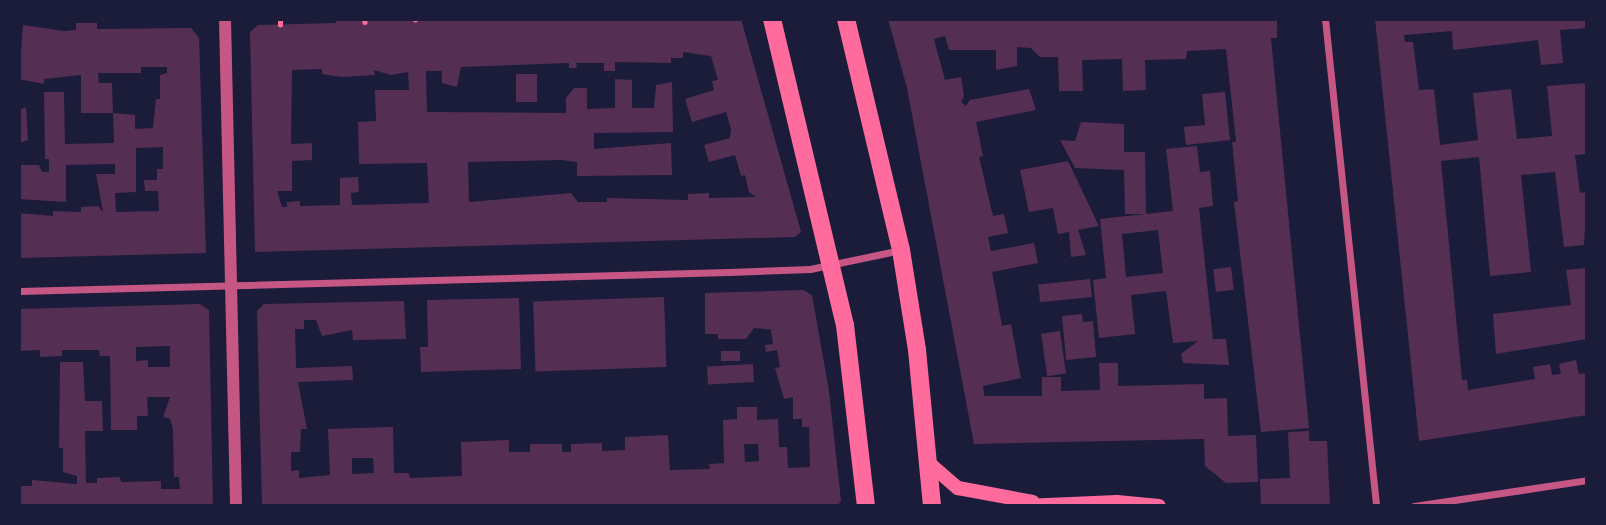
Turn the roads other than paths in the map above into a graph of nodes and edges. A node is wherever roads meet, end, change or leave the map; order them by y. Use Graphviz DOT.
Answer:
graph roads {
  1 [pos="225,19"];
  2 [pos="772,19"];
  3 [pos="846,19"];
  4 [pos="1325,19"];
  5 [pos="901,250"];
  6 [pos="834,265"];
  7 [pos="231,285"];
  8 [pos="19,290"];
  9 [pos="930,464"];
  10 [pos="1587,480"];
  11 [pos="1041,503"];
  12 [pos="236,506"];
  13 [pos="866,506"];
  14 [pos="932,506"];
  15 [pos="1024,506"];
  16 [pos="1159,506"];
  17 [pos="1376,506"];
  18 [pos="1413,506"];
  1 -- 7 [label="street"];
  2 -- 6 [label="main road"];
  3 -- 5 [label="main road"];
  4 -- 17 [label="street"];
  5 -- 6 [label="street"];
  5 -- 9 [label="main road"];
  6 -- 7 [label="street"];
  6 -- 13 [label="main road"];
  7 -- 8 [label="street"];
  7 -- 12 [label="street"];
  9 -- 11 [label="main road"];
  9 -- 14 [label="main road"];
  10 -- 18 [label="street"];
  11 -- 15 [label="main road"];
  11 -- 16 [label="main road"];
}
